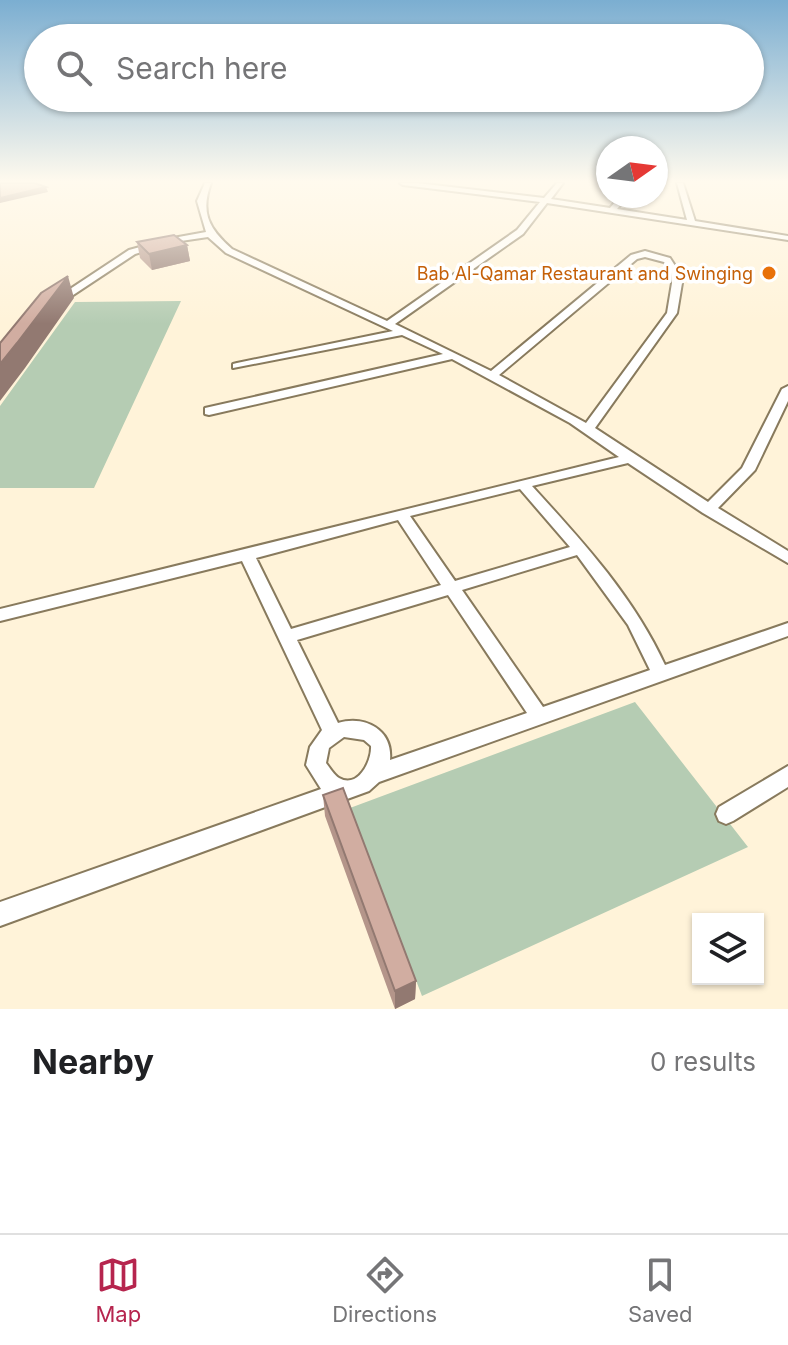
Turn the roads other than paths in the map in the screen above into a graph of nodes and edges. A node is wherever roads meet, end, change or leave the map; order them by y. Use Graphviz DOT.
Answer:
graph roads {
  1 [pos="209,230"];
  2 [pos="522,230"];
  3 [pos="737,230"];
  4 [pos="210,234"];
  5 [pos="788,238"];
  6 [pos="50,307"];
  7 [pos="387,325"];
  8 [pos="403,332"];
  9 [pos="453,355"];
  10 [pos="237,366"];
  11 [pos="491,376"];
  12 [pos="788,389"];
  13 [pos="209,411"];
  14 [pos="588,429"];
  15 [pos="631,458"];
  16 [pos="523,484"];
  17 [pos="708,510"];
  18 [pos="401,514"];
  19 [pos="580,549"];
  20 [pos="247,555"];
  21 [pos="788,558"];
  22 [pos="451,588"];
  23 [pos="0,615"];
  24 [pos="788,629"];
  25 [pos="287,637"];
  26 [pos="661,674"];
  27 [pos="539,716"];
  28 [pos="333,733"];
  29 [pos="378,773"];
  30 [pos="788,775"];
  31 [pos="349,788"];
  32 [pos="726,814"];
  33 [pos="0,914"];
  1 -- 4 [label="street"];
  2 -- 7 [label="street"];
  3 -- 5 [label="street"];
  4 -- 6 [label="street"];
  4 -- 7 [label="street"];
  7 -- 8 [label="street"];
  8 -- 9 [label="street"];
  8 -- 10 [label="street"];
  9 -- 11 [label="street"];
  9 -- 13 [label="street"];
  11 -- 14 [label="street"];
  11 -- 14 [label="street"];
  12 -- 17 [label="street"];
  14 -- 15 [label="street"];
  15 -- 16 [label="street"];
  15 -- 17 [label="street"];
  16 -- 18 [label="street"];
  16 -- 19 [label="street"];
  17 -- 21 [label="street"];
  18 -- 20 [label="street"];
  18 -- 22 [label="street"];
  19 -- 22 [label="street"];
  19 -- 26 [label="street"];
  20 -- 23 [label="street"];
  20 -- 25 [label="street"];
  22 -- 25 [label="street"];
  22 -- 27 [label="street"];
  24 -- 26 [label="street"];
  25 -- 28 [label="street"];
  26 -- 27 [label="street"];
  27 -- 29 [label="street"];
  28 -- 29 [label="street"];
  28 -- 31 [label="street"];
  29 -- 31 [label="street"];
  30 -- 32 [label="street"];
  31 -- 33 [label="street"];
}
